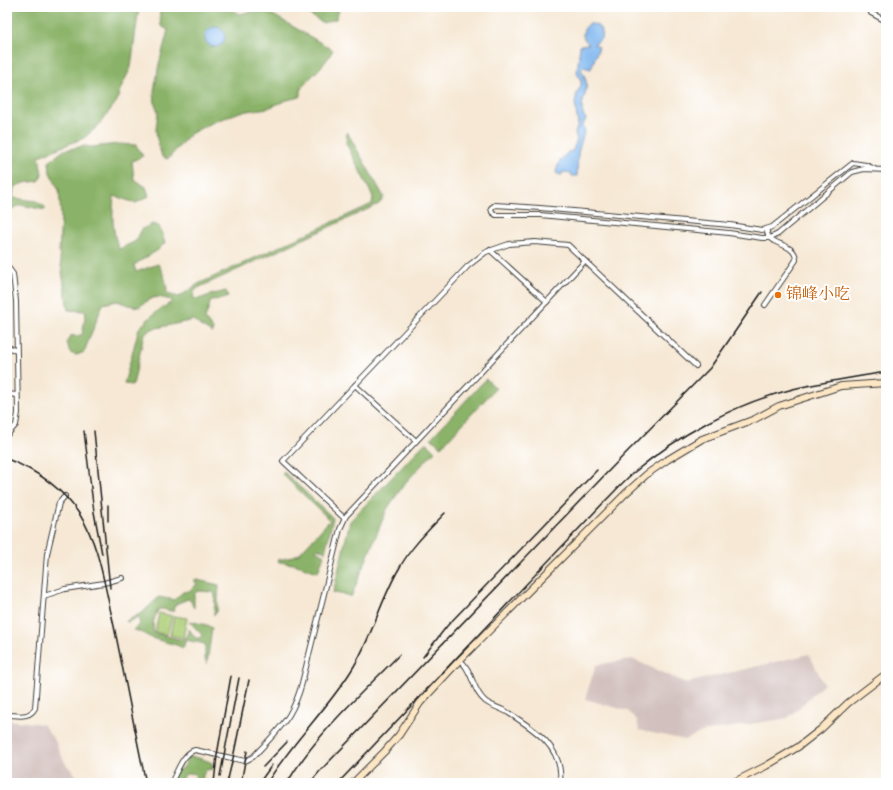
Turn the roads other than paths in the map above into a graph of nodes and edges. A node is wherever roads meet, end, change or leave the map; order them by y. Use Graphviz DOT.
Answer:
graph roads {
  1 [pos="871,13"];
  2 [pos="886,21"];
  3 [pos="875,169"];
  4 [pos="886,170"];
  5 [pos="767,229"];
  6 [pos="772,239"];
  7 [pos="490,250"];
  8 [pos="585,261"];
  9 [pos="7,266"];
  10 [pos="547,302"];
  11 [pos="765,305"];
  12 [pos="7,346"];
  13 [pos="16,350"];
  14 [pos="696,366"];
  15 [pos="886,383"];
  16 [pos="355,385"];
  17 [pos="7,394"];
  18 [pos="17,395"];
  19 [pos="7,435"];
  20 [pos="416,441"];
  21 [pos="65,496"];
  22 [pos="344,518"];
  23 [pos="122,578"];
  24 [pos="44,596"];
  25 [pos="460,660"];
  26 [pos="886,674"];
  27 [pos="7,715"];
  28 [pos="171,783"];
  29 [pos="353,783"];
  30 [pos="560,783"];
  31 [pos="732,783"];
  1 -- 2 [label="street"];
  3 -- 4 [label="street"];
  3 -- 5 [label="street"];
  3 -- 6 [label="street"];
  5 -- 6 [label="street"];
  5 -- 6 [label="street"];
  6 -- 11 [label="street"];
  7 -- 8 [label="street"];
  7 -- 10 [label="street"];
  7 -- 16 [label="street"];
  8 -- 10 [label="street"];
  8 -- 14 [label="street"];
  9 -- 13 [label="street"];
  10 -- 20 [label="street"];
  12 -- 13 [label="street"];
  13 -- 18 [label="street"];
  15 -- 25 [label="street"];
  16 -- 20 [label="street"];
  16 -- 22 [label="street"];
  17 -- 18 [label="street"];
  18 -- 19 [label="street"];
  20 -- 22 [label="street"];
  21 -- 24 [label="street"];
  22 -- 28 [label="street"];
  23 -- 24 [label="street"];
  24 -- 27 [label="street"];
  25 -- 29 [label="street"];
  25 -- 30 [label="street"];
  26 -- 31 [label="street"];
}
